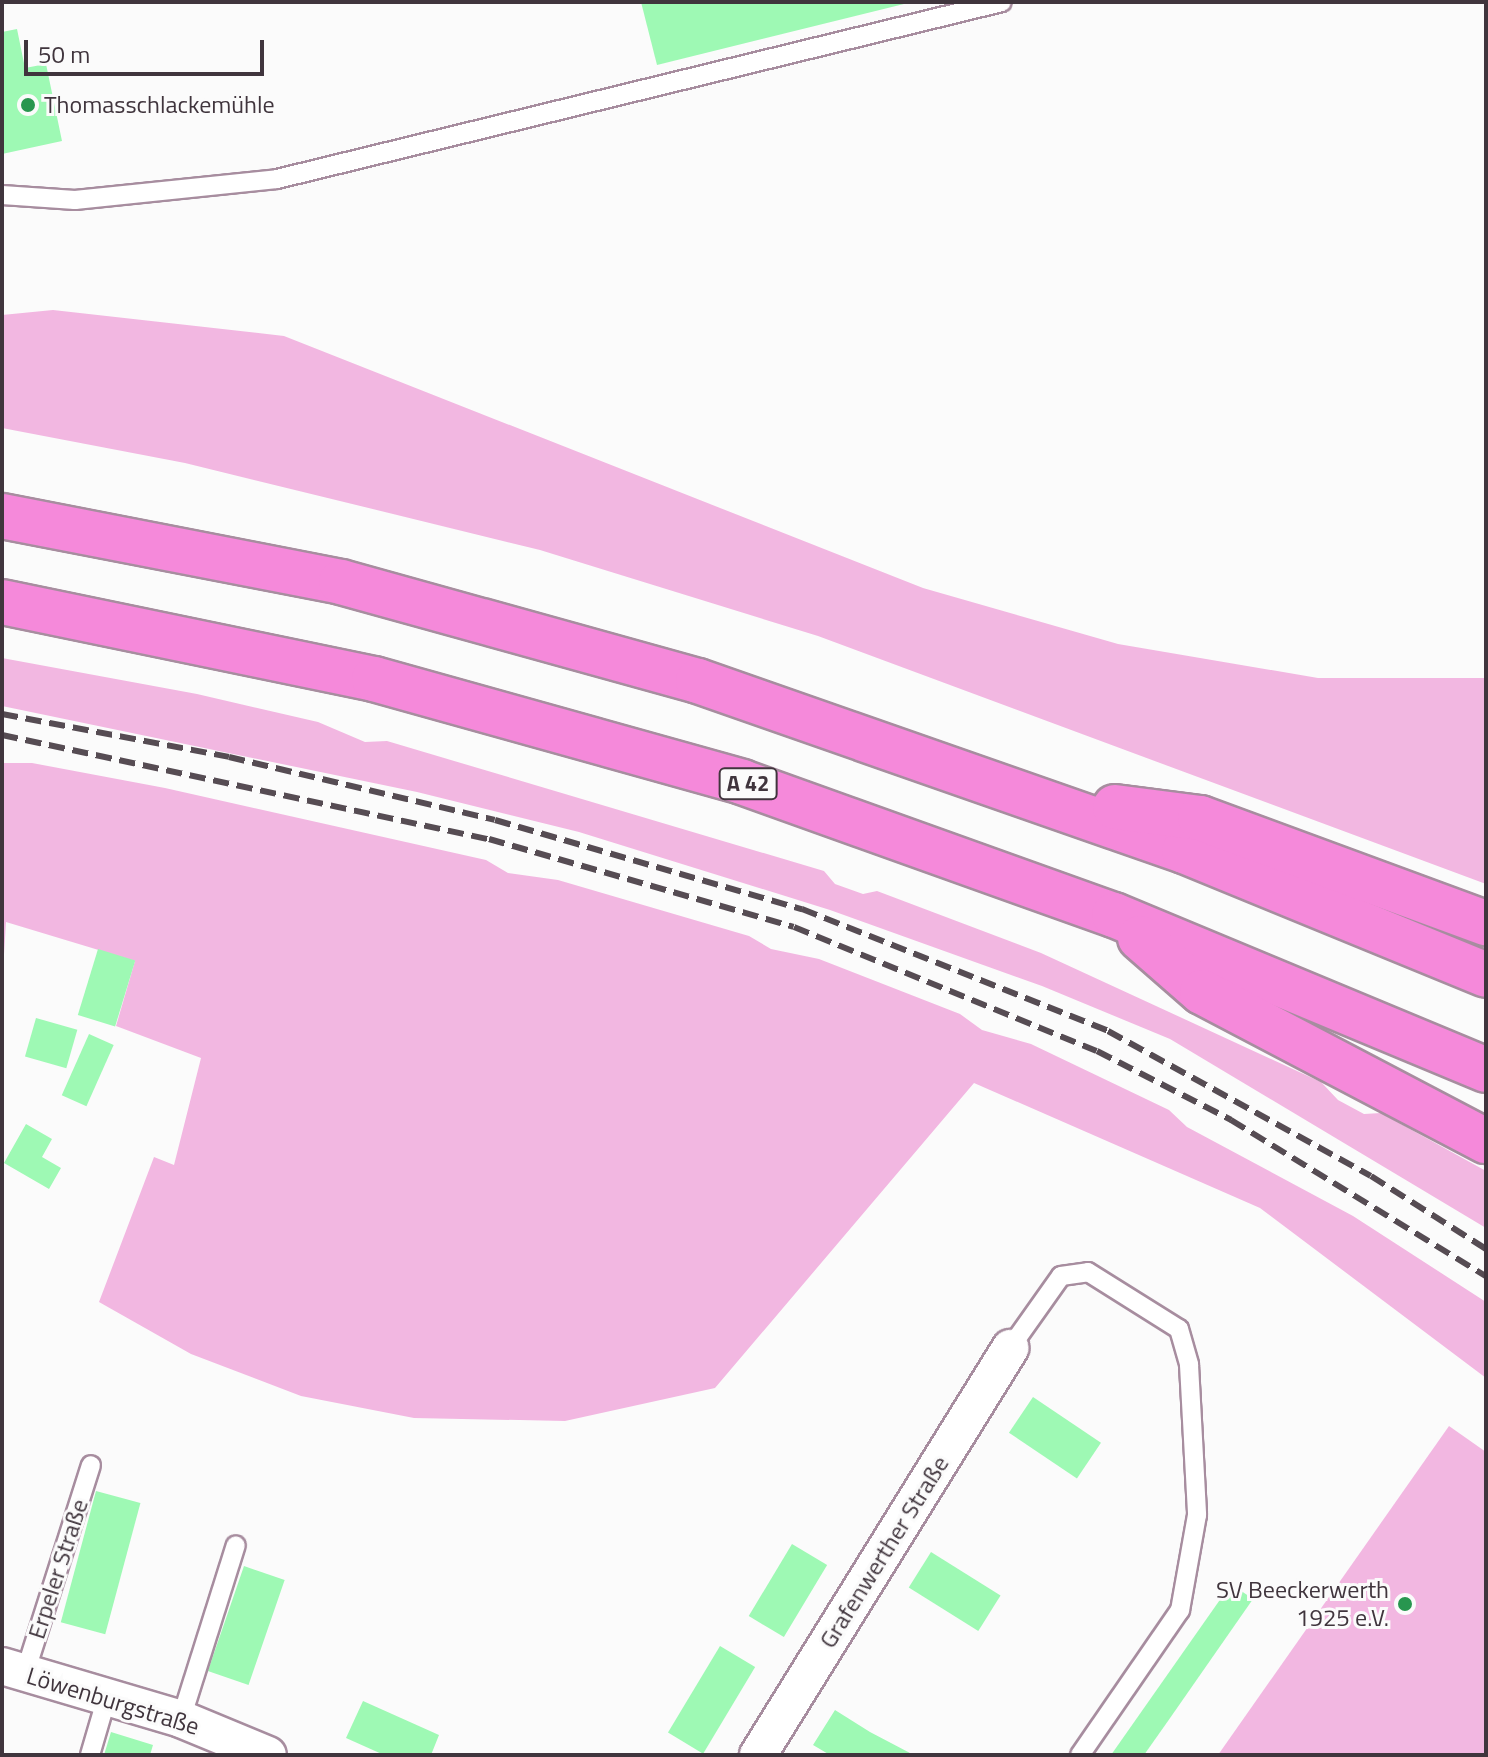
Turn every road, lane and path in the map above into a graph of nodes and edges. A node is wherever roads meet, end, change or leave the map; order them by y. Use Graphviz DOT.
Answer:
graph roads {
  1 [pos="1002,2"];
  2 [pos="2,195"];
  3 [pos="2,516"];
  4 [pos="2,602"];
  5 [pos="1038,797"];
  6 [pos="1114,915"];
  7 [pos="1486,923"];
  8 [pos="1486,975"];
  9 [pos="1486,1070"];
  10 [pos="1486,1141"];
  11 [pos="1010,1348"];
  12 [pos="91,1465"];
  13 [pos="236,1545"];
  14 [pos="13,1670"];
  15 [pos="107,1697"];
  16 [pos="181,1719"];
  17 [pos="90,1755"];
  18 [pos="266,1755"];
  19 [pos="758,1755"];
  20 [pos="1080,1755"];
  1 -- 2 [label="lane"];
  3 -- 5 [label="highway"];
  4 -- 6 [label="highway, A 42"];
  5 -- 7 [label="highway"];
  5 -- 8 [label="highway"];
  6 -- 9 [label="highway, A 42"];
  6 -- 10 [label="highway"];
  11 -- 19 [label="street, Grafenwerther Straße"];
  11 -- 20 [label="lane"];
  12 -- 14 [label="lane, Erpeler Straße"];
  13 -- 16 [label="lane"];
  14 -- 15 [label="street, Löwenburgstraße"];
  15 -- 16 [label="street, Löwenburgstraße"];
  15 -- 17 [label="lane"];
  16 -- 18 [label="street, Löwenburgstraße"];
}
